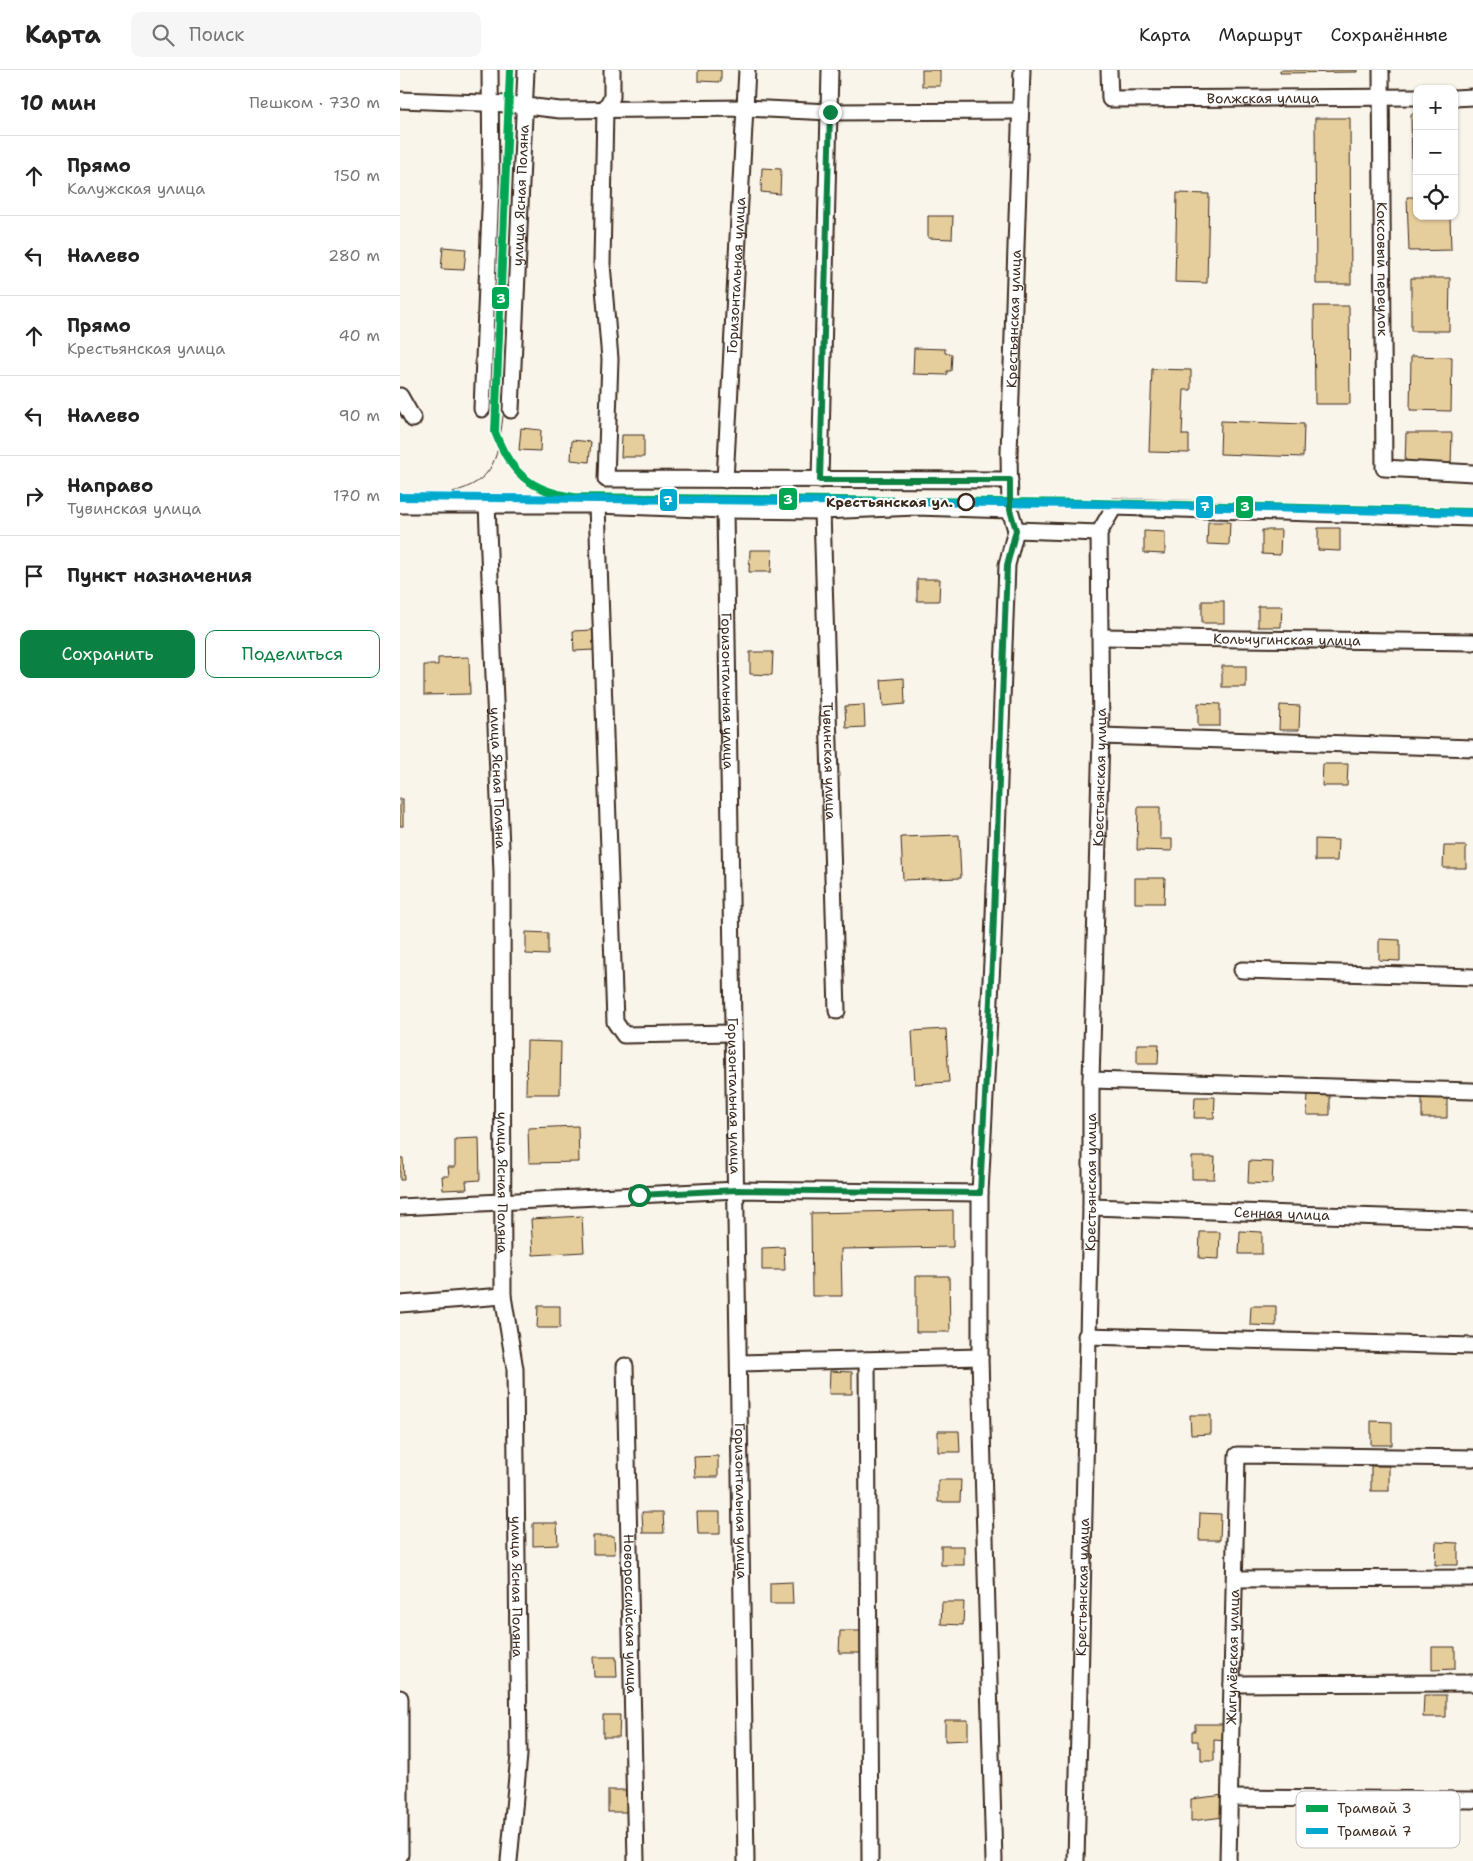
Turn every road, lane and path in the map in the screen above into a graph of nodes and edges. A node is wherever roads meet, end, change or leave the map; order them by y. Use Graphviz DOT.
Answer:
graph roads {
  1 [pos="490,70"];
  2 [pos="526,70"];
  3 [pos="612,70"];
  4 [pos="746,70"];
  5 [pos="830,70"];
  6 [pos="1022,70"];
  7 [pos="1109,70"];
  8 [pos="1381,70"];
  9 [pos="1381,97"];
  10 [pos="1413,97"];
  11 [pos="1473,97"];
  12 [pos="1458,98"];
  13 [pos="400,100"];
  14 [pos="489,103"];
  15 [pos="524,107"];
  16 [pos="746,108"];
  17 [pos="605,109"];
  18 [pos="1020,111"];
  19 [pos="830,112"];
  20 [pos="400,396"];
  21 [pos="482,409"];
  22 [pos="510,410"];
  23 [pos="413,419"];
  24 [pos="1473,473"];
  25 [pos="726,480"];
  26 [pos="820,480"];
  27 [pos="1010,480"];
  28 [pos="487,504"];
  29 [pos="400,505"];
  30 [pos="597,505"];
  31 [pos="725,510"];
  32 [pos="1010,510"];
  33 [pos="822,511"];
  34 [pos="1473,518"];
  35 [pos="1016,530"];
  36 [pos="1099,533"];
  37 [pos="1101,636"];
  38 [pos="1473,642"];
  39 [pos="1101,736"];
  40 [pos="1473,748"];
  41 [pos="1242,970"];
  42 [pos="1473,977"];
  43 [pos="837,1011"];
  44 [pos="732,1034"];
  45 [pos="1091,1080"];
  46 [pos="1473,1090"];
  47 [pos="737,1190"];
  48 [pos="980,1193"];
  49 [pos="502,1200"];
  50 [pos="400,1207"];
  51 [pos="1091,1207"];
  52 [pos="1473,1220"];
  53 [pos="503,1296"];
  54 [pos="400,1304"];
  55 [pos="1086,1336"];
  56 [pos="1473,1346"];
  57 [pos="980,1357"];
  58 [pos="867,1360"];
  59 [pos="740,1363"];
  60 [pos="626,1366"];
  61 [pos="1473,1458"];
  62 [pos="1473,1578"];
  63 [pos="1235,1579"];
  64 [pos="1473,1683"];
  65 [pos="1232,1684"];
  66 [pos="400,1698"];
  67 [pos="1230,1798"];
  68 [pos="1296,1799"];
  69 [pos="1460,1800"];
  70 [pos="1473,1800"];
  71 [pos="400,1855"];
  72 [pos="509,1861"];
  73 [pos="636,1861"];
  74 [pos="746,1861"];
  75 [pos="870,1861"];
  76 [pos="994,1861"];
  77 [pos="1076,1861"];
  78 [pos="1228,1861"];
  1 -- 14 [label="street, улица Ясная Поляна"];
  2 -- 15 [label="street, улица Ясная Поляна"];
  3 -- 17 [label="street"];
  4 -- 16 [label="street, Горизонтальная улица"];
  5 -- 19 [label="street"];
  6 -- 18 [label="street, Крестьянская улица"];
  7 -- 9 [label="street, Волжская улица"];
  8 -- 9 [label="street, Коксовый переулок"];
  9 -- 10 [label="street, Волжская улица"];
  9 -- 24 [label="street, Коксовый переулок"];
  11 -- 12 [label="street"];
  13 -- 14 [label="street"];
  14 -- 15 [label="street"];
  14 -- 21 [label="street, улица Ясная Поляна"];
  15 -- 17 [label="street"];
  15 -- 22 [label="street, улица Ясная Поляна"];
  16 -- 17 [label="street"];
  16 -- 19 [label="street"];
  16 -- 25 [label="street, Горизонтальная улица"];
  17 -- 25 [label="street"];
  18 -- 19 [label="street"];
  18 -- 27 [label="street, Крестьянская улица"];
  19 -- 26 [label="street"];
  20 -- 23 [label="street"];
  25 -- 26 [label="street"];
  26 -- 27 [label="street"];
  27 -- 32 [label="street, Крестьянская улица"];
  28 -- 29 [label="street"];
  28 -- 30 [label="street"];
  28 -- 49 [label="street, улица Ясная Поляна"];
  30 -- 31 [label="street"];
  30 -- 44 [label="street"];
  31 -- 33 [label="street"];
  31 -- 44 [label="street, Горизонтальная улица"];
  32 -- 33 [label="street"];
  32 -- 35 [label="street, Крестьянская улица"];
  33 -- 43 [label="street, Тувинская улица"];
  34 -- 36 [label="street"];
  35 -- 36 [label="street"];
  35 -- 48 [label="street"];
  36 -- 37 [label="street, Крестьянская улица"];
  37 -- 38 [label="street, Кольчугинская улица"];
  37 -- 39 [label="street, Крестьянская улица"];
  39 -- 40 [label="street"];
  39 -- 45 [label="street, Крестьянская улица"];
  41 -- 42 [label="street"];
  44 -- 47 [label="street, Горизонтальная улица"];
  45 -- 46 [label="street"];
  45 -- 51 [label="street, Крестьянская улица"];
  47 -- 48 [label="street"];
  47 -- 49 [label="street"];
  47 -- 59 [label="street, Горизонтальная улица"];
  48 -- 57 [label="street"];
  49 -- 50 [label="street"];
  49 -- 53 [label="street, улица Ясная Поляна"];
  51 -- 52 [label="street, Сенная улица"];
  51 -- 55 [label="street, Крестьянская улица"];
  53 -- 54 [label="street"];
  53 -- 72 [label="street, улица Ясная Поляна"];
  55 -- 56 [label="street"];
  55 -- 77 [label="street, Крестьянская улица"];
  57 -- 58 [label="street"];
  57 -- 76 [label="street"];
  58 -- 59 [label="street"];
  58 -- 75 [label="street"];
  59 -- 74 [label="street, Горизонтальная улица"];
  60 -- 73 [label="street, Новороссийская улица"];
  61 -- 63 [label="street, Жигулёвская улица"];
  62 -- 63 [label="street"];
  63 -- 65 [label="street, Жигулёвская улица"];
  64 -- 65 [label="street"];
  65 -- 67 [label="street, Жигулёвская улица"];
  66 -- 71 [label="street"];
  67 -- 68 [label="street"];
  67 -- 78 [label="street, Жигулёвская улица"];
  69 -- 70 [label="street"];
}
